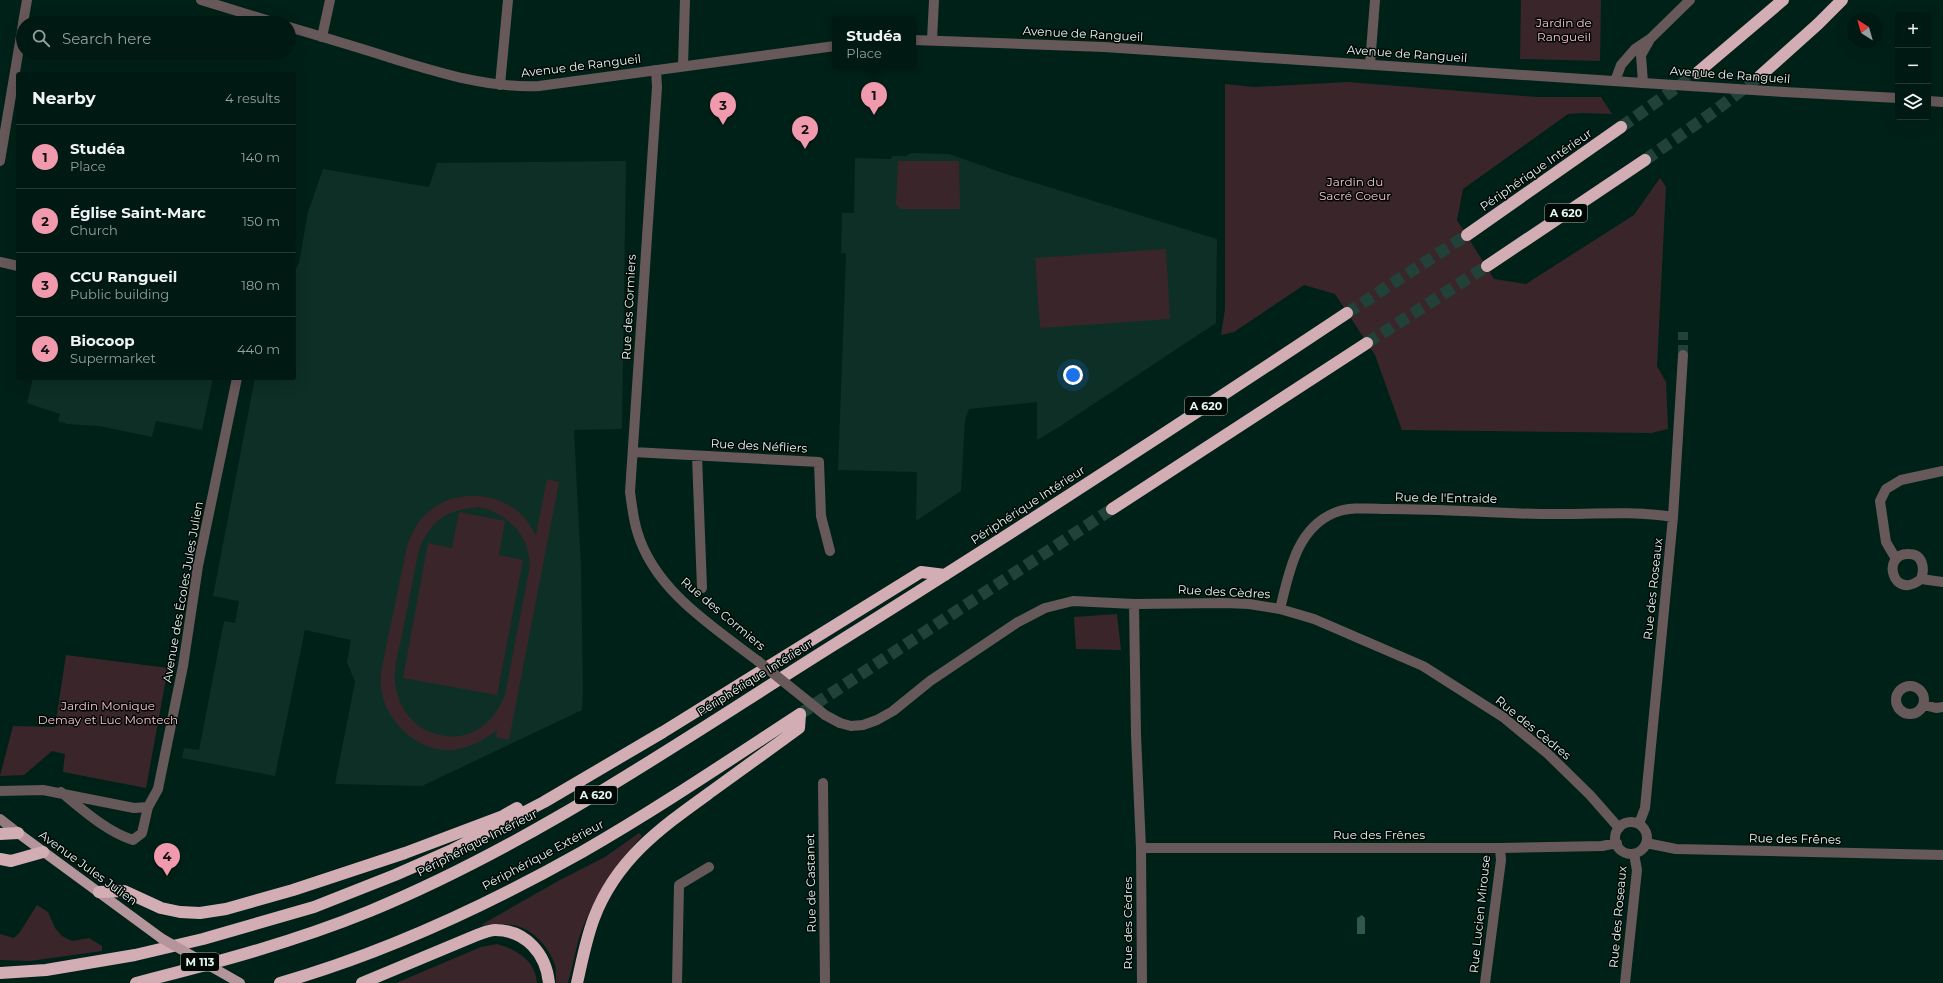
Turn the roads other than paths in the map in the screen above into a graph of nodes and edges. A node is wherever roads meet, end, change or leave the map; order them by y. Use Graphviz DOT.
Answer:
graph roads {
  1 [pos="27,0"];
  2 [pos="201,0"];
  3 [pos="330,0"];
  4 [pos="508,0"];
  5 [pos="685,0"];
  6 [pos="934,0"];
  7 [pos="1375,0"];
  8 [pos="1690,0"];
  9 [pos="1784,0"];
  10 [pos="1842,0"];
  11 [pos="24,16"];
  12 [pos="253,16"];
  13 [pos="296,29"];
  14 [pos="322,37"];
  15 [pos="1650,39"];
  16 [pos="916,40"];
  17 [pos="932,40"];
  18 [pos="832,46"];
  19 [pos="17,60"];
  20 [pos="1370,64"];
  21 [pos="683,66"];
  22 [pos="656,70"];
  23 [pos="1697,73"];
  24 [pos="1760,76"];
  25 [pos="1615,81"];
  26 [pos="1643,83"];
  27 [pos="500,85"];
  28 [pos="1895,98"];
  29 [pos="1931,101"];
  30 [pos="1943,102"];
  31 [pos="1621,127"];
  32 [pos="1645,160"];
  33 [pos="0,161"];
  34 [pos="1467,235"];
  35 [pos="0,262"];
  36 [pos="16,266"];
  37 [pos="1487,266"];
  38 [pos="1347,313"];
  39 [pos="1367,343"];
  40 [pos="1683,355"];
  41 [pos="236,380"];
  42 [pos="633,452"];
  43 [pos="697,456"];
  44 [pos="1943,471"];
  45 [pos="1112,509"];
  46 [pos="1673,517"];
  47 [pos="830,551"];
  48 [pos="1896,559"];
  49 [pos="945,575"];
  50 [pos="1921,579"];
  51 [pos="1943,582"];
  52 [pos="702,588"];
  53 [pos="1134,604"];
  54 [pos="1280,609"];
  55 [pos="1924,705"];
  56 [pos="1943,707"];
  57 [pos="823,783"];
  58 [pos="0,791"];
  59 [pos="61,792"];
  60 [pos="544,802"];
  61 [pos="148,807"];
  62 [pos="0,819"];
  63 [pos="1639,824"];
  64 [pos="1619,828"];
  65 [pos="18,833"];
  66 [pos="0,834"];
  67 [pos="1616,843"];
  68 [pos="1646,843"];
  69 [pos="1141,848"];
  70 [pos="1500,848"];
  71 [pos="43,852"];
  72 [pos="1634,854"];
  73 [pos="1943,855"];
  74 [pos="0,859"];
  75 [pos="709,867"];
  76 [pos="99,892"];
  77 [pos="0,973"];
  78 [pos="136,983"];
  79 [pos="240,983"];
  80 [pos="280,983"];
  81 [pos="362,983"];
  82 [pos="549,983"];
  83 [pos="577,983"];
  84 [pos="678,983"];
  85 [pos="825,983"];
  86 [pos="1142,983"];
  87 [pos="1485,983"];
  88 [pos="1625,983"];
  1 -- 11 [label="street"];
  2 -- 12 [label="street"];
  3 -- 14 [label="street"];
  4 -- 27 [label="street"];
  5 -- 21 [label="street"];
  6 -- 17 [label="street"];
  7 -- 20 [label="street"];
  8 -- 15 [label="street"];
  9 -- 23 [label="highway"];
  10 -- 24 [label="highway"];
  13 -- 14 [label="street, Avenue de Rangueil"];
  14 -- 27 [label="street, Avenue de Rangueil"];
  15 -- 25 [label="street"];
  15 -- 26 [label="street"];
  16 -- 17 [label="street, Avenue de Rangueil"];
  17 -- 20 [label="street, Avenue de Rangueil"];
  18 -- 21 [label="street, Avenue de Rangueil"];
  19 -- 33 [label="street"];
  20 -- 25 [label="street, Avenue de Rangueil"];
  21 -- 22 [label="street, Avenue de Rangueil"];
  22 -- 27 [label="street, Avenue de Rangueil"];
  22 -- 42 [label="street, Rue des Cormiers"];
  25 -- 26 [label="street, Avenue de Rangueil"];
  26 -- 28 [label="street, Avenue de Rangueil, bridge"];
  29 -- 30 [label="street"];
  31 -- 34 [label="highway, Périphérique Intérieur"];
  32 -- 37 [label="highway, A 620"];
  35 -- 36 [label="street"];
  38 -- 49 [label="highway, Périphérique Intérieur / A 620"];
  39 -- 45 [label="highway, A 620"];
  40 -- 46 [label="street, Rue des Roseaux"];
  41 -- 61 [label="street, Avenue des Écoles Jules Julien"];
  42 -- 43 [label="street, Rue des Néfliers"];
  42 -- 53 [label="street, Rue des Cormiers, bridge"];
  43 -- 47 [label="street, Rue des Néfliers"];
  43 -- 52 [label="street"];
  44 -- 48 [label="street"];
  46 -- 54 [label="street, Rue de l'Entraide"];
  46 -- 63 [label="street, Rue des Roseaux"];
  48 -- 50 [label="street"];
  48 -- 50 [label="street"];
  49 -- 60 [label="highway"];
  49 -- 78 [label="highway, Périphérique Intérieur / A 620"];
  50 -- 51 [label="street"];
  53 -- 54 [label="street, Rue des Cèdres"];
  53 -- 69 [label="street, Rue des Cèdres"];
  54 -- 64 [label="street, Rue des Cèdres"];
  55 -- 56 [label="street"];
  57 -- 85 [label="street, Rue de Castanet"];
  58 -- 59 [label="street"];
  59 -- 61 [label="street"];
  59 -- 61 [label="street, Avenue des Écoles Jules Julien"];
  60 -- 76 [label="highway"];
  60 -- 77 [label="highway"];
  62 -- 65 [label="main road, Avenue Jules Julien"];
  63 -- 64 [label="street"];
  63 -- 68 [label="street"];
  64 -- 67 [label="street"];
  65 -- 66 [label="highway"];
  65 -- 71 [label="main road, Avenue Jules Julien / M 113"];
  67 -- 70 [label="street, Rue des Frênes"];
  67 -- 72 [label="street"];
  68 -- 72 [label="street"];
  68 -- 73 [label="street, Rue des Frênes"];
  69 -- 70 [label="street, Rue des Frênes"];
  69 -- 86 [label="street, Rue des Cèdres"];
  70 -- 87 [label="street, Rue Lucien Mirouse"];
  71 -- 74 [label="highway"];
  71 -- 76 [label="main road, Avenue Jules Julien / M 113"];
  72 -- 88 [label="street, Rue des Roseaux"];
  75 -- 84 [label="street"];
  76 -- 79 [label="main road, Avenue Jules Julien / M 113, bridge"];
  80 -- 83 [label="highway, Périphérique Extérieur"];
  81 -- 82 [label="highway"];
}
